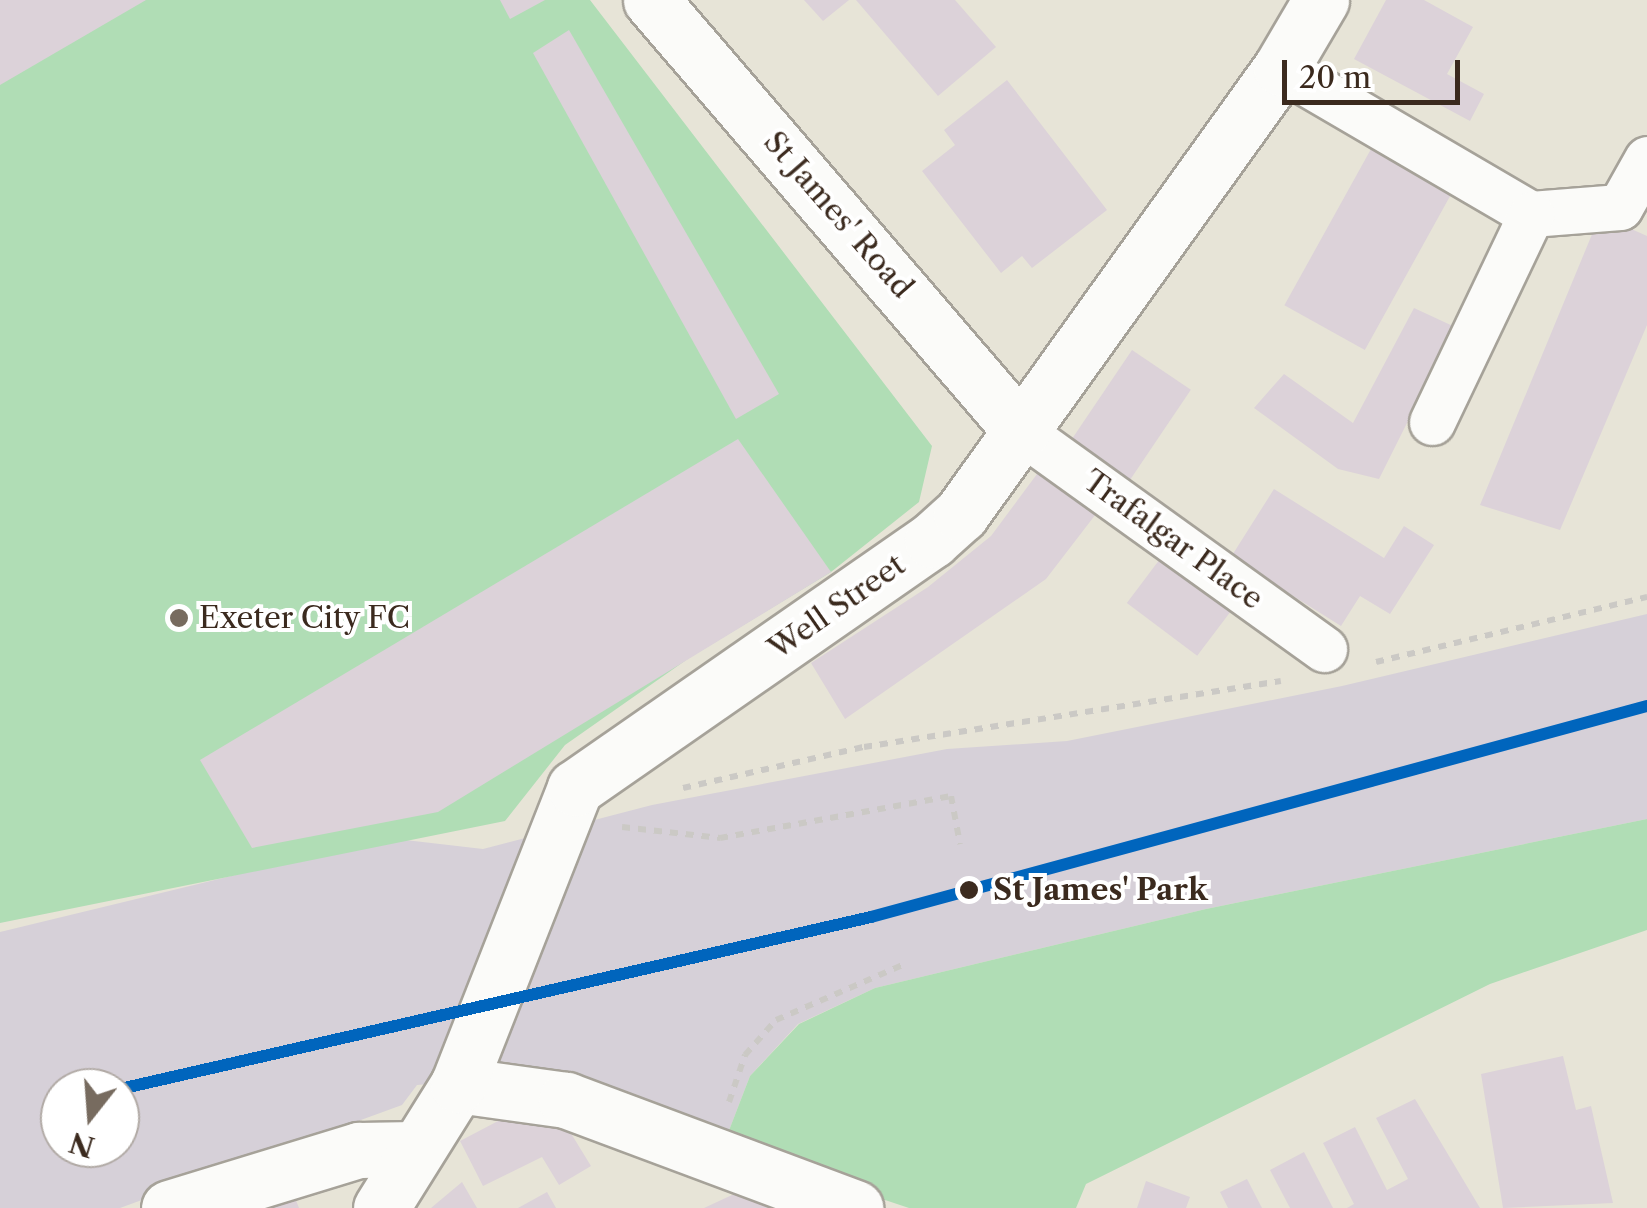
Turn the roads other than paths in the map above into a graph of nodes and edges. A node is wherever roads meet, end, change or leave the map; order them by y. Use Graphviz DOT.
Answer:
graph roads {
  1 [pos="651,0"];
  2 [pos="1321,0"];
  3 [pos="1281,68"];
  4 [pos="1647,159"];
  5 [pos="1531,214"];
  6 [pos="1432,422"];
  7 [pos="1022,432"];
  8 [pos="1324,649"];
  9 [pos="458,1086"];
  10 [pos="415,1149"];
  11 [pos="169,1208"];
  12 [pos="381,1208"];
  13 [pos="855,1208"];
  1 -- 7 [label="street, St James' Road"];
  2 -- 3 [label="street, Well Street"];
  3 -- 5 [label="street"];
  3 -- 7 [label="street, Well Street"];
  4 -- 5 [label="street"];
  5 -- 6 [label="street"];
  7 -- 8 [label="street, Trafalgar Place"];
  7 -- 9 [label="street, Well Street"];
  9 -- 10 [label="street, Well Street"];
  9 -- 13 [label="street"];
  10 -- 11 [label="street"];
  10 -- 12 [label="street, Well Street"];
}
